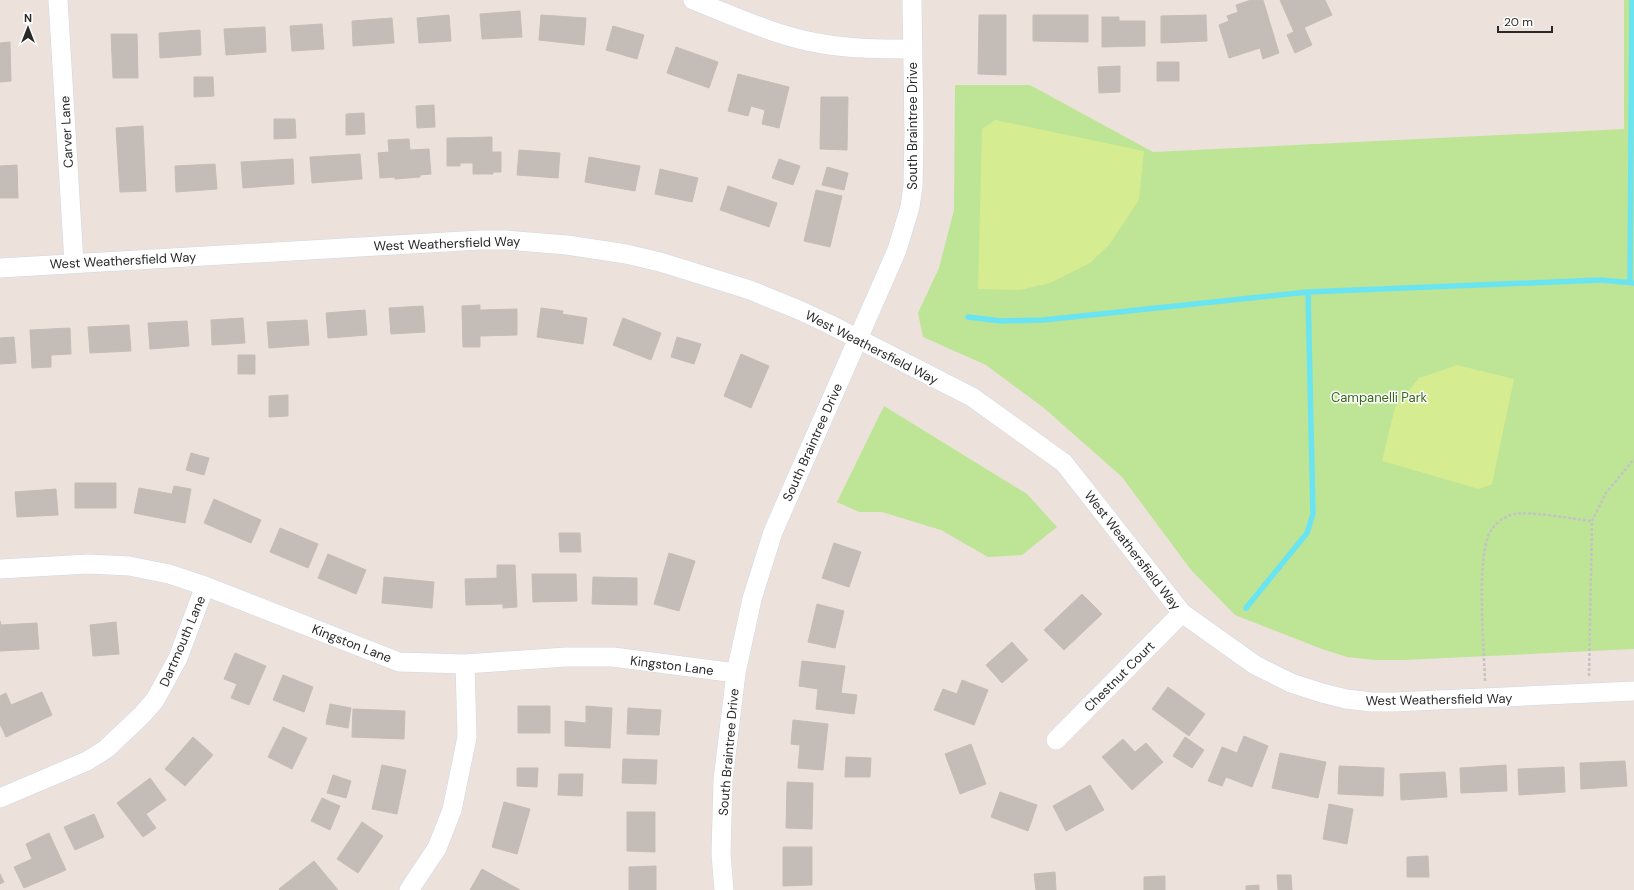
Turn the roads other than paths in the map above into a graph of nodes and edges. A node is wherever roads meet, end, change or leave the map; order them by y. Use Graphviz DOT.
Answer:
graph roads {
  1 [pos="58,0"];
  2 [pos="694,0"];
  3 [pos="912,0"];
  4 [pos="912,49"];
  5 [pos="74,263"];
  6 [pos="0,268"];
  7 [pos="858,339"];
  8 [pos="0,569"];
  9 [pos="205,586"];
  10 [pos="1182,613"];
  11 [pos="465,664"];
  12 [pos="736,673"];
  13 [pos="1634,691"];
  14 [pos="1056,740"];
  15 [pos="0,798"];
  16 [pos="409,890"];
  17 [pos="724,890"];
  1 -- 5 [label="street, Carver Lane"];
  2 -- 4 [label="street"];
  3 -- 4 [label="street, South Braintree Drive"];
  4 -- 7 [label="street, South Braintree Drive"];
  5 -- 6 [label="street, West Weathersfield Way"];
  5 -- 7 [label="street, West Weathersfield Way"];
  7 -- 10 [label="street, West Weathersfield Way"];
  7 -- 12 [label="street, South Braintree Drive"];
  8 -- 9 [label="street, Kingston Lane"];
  9 -- 11 [label="street, Kingston Lane"];
  9 -- 15 [label="street, Dartmouth Lane"];
  10 -- 13 [label="street, West Weathersfield Way"];
  10 -- 14 [label="street, Chestnut Court"];
  11 -- 12 [label="street, Kingston Lane"];
  11 -- 16 [label="street"];
  12 -- 17 [label="street, South Braintree Drive"];
}
